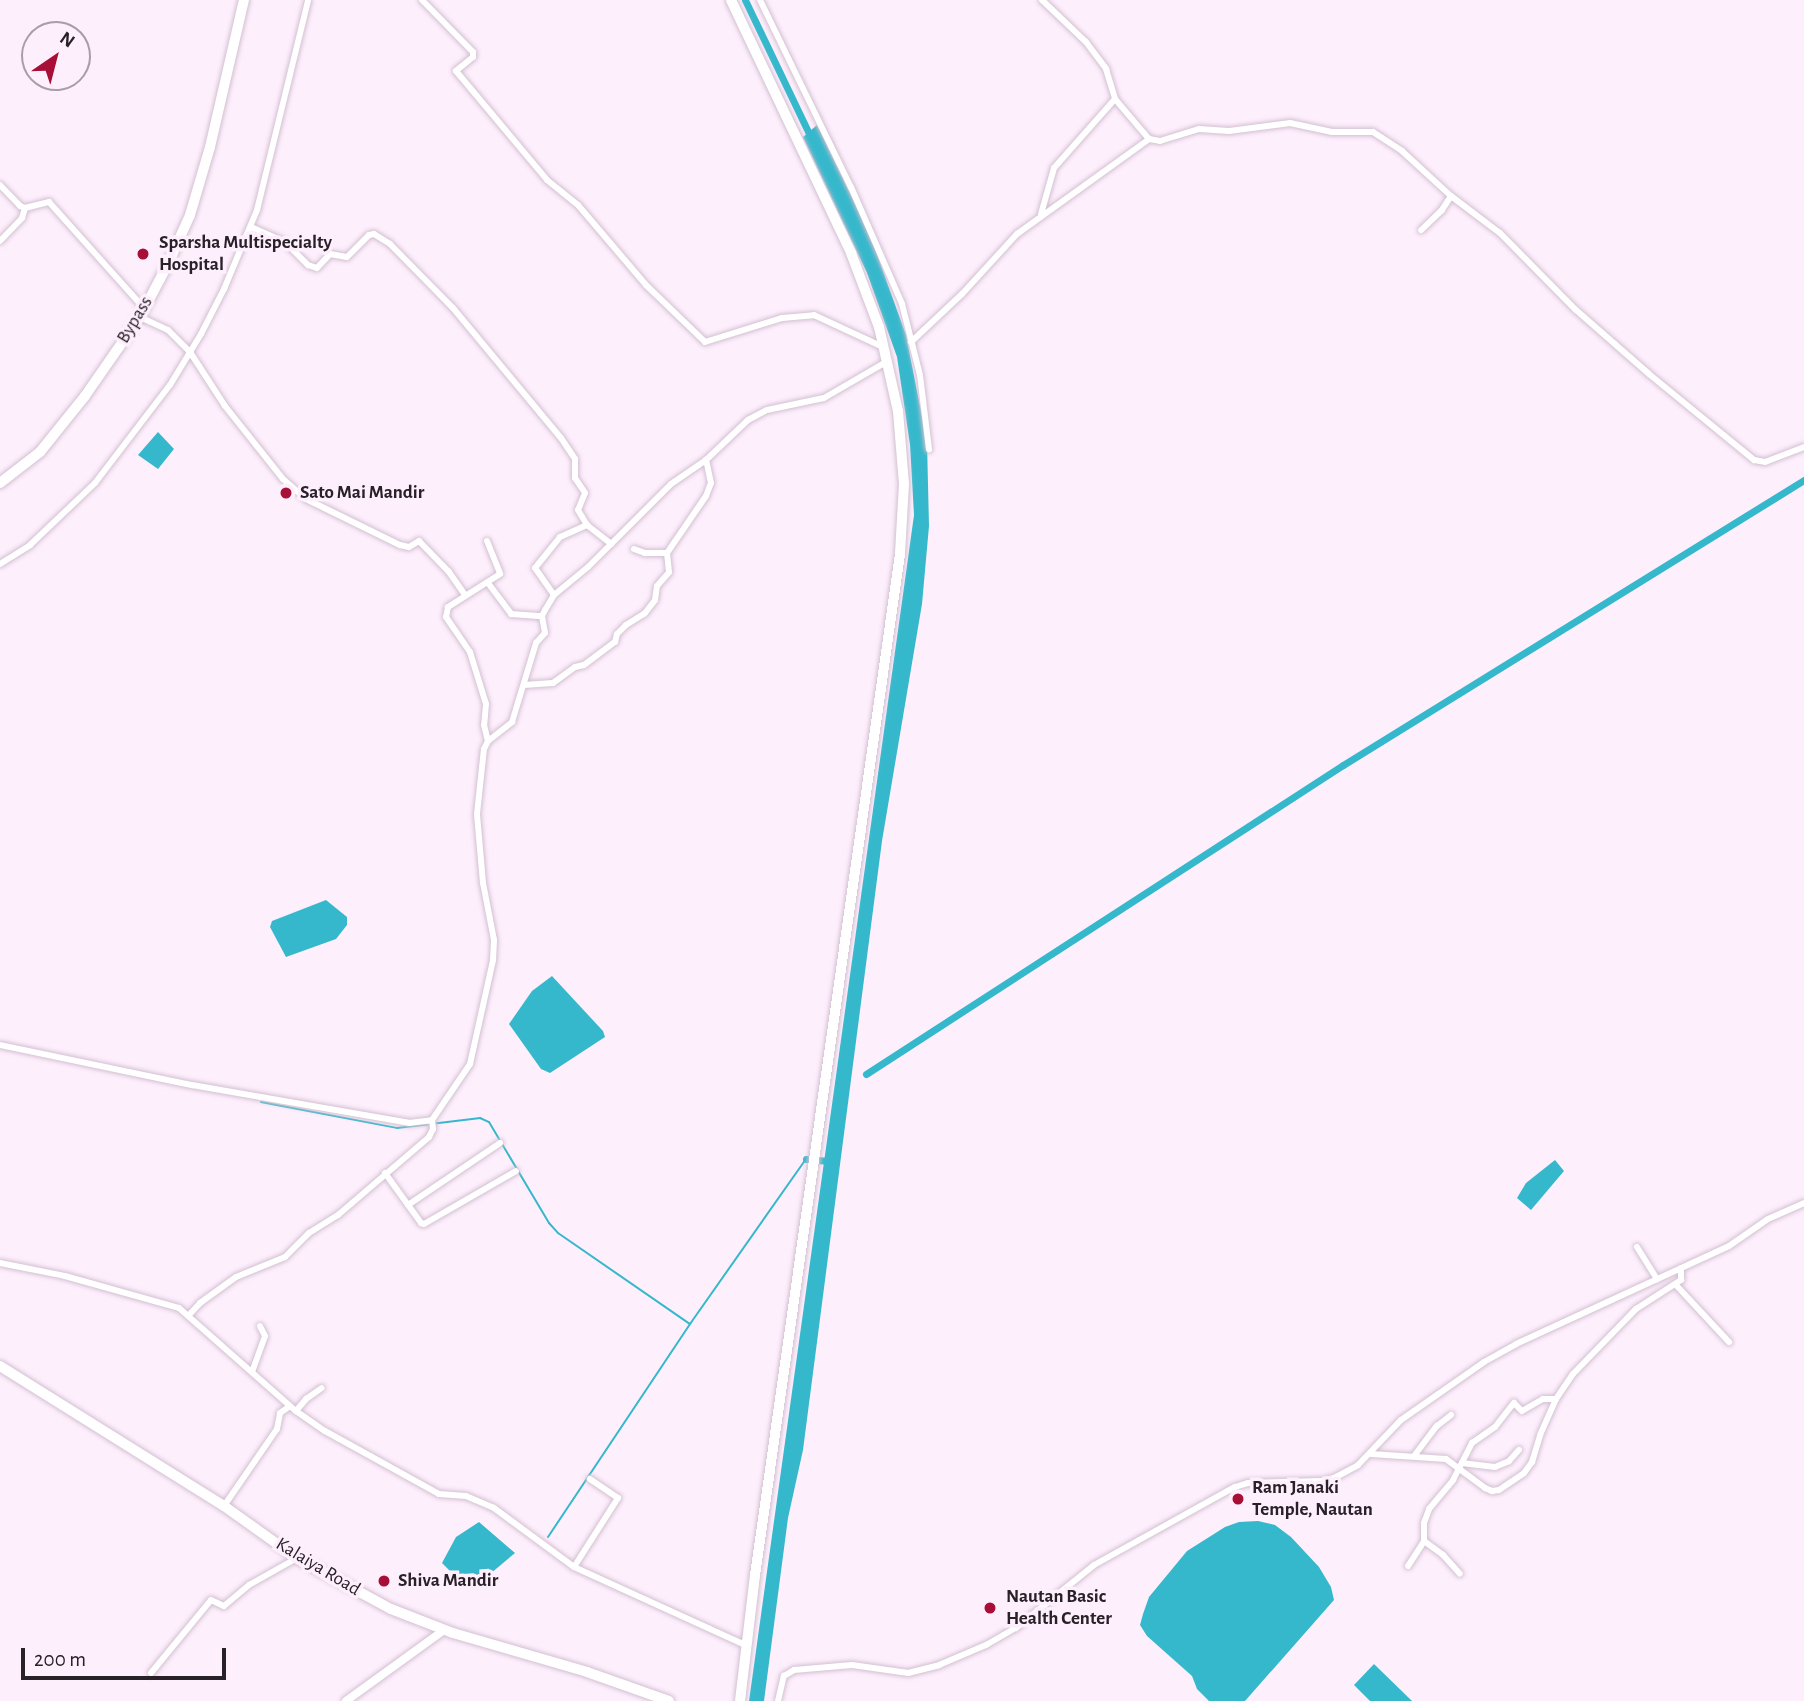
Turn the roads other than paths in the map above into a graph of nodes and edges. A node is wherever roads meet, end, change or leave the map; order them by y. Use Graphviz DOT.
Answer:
graph roads {
  1 [pos="244,0"];
  2 [pos="307,0"];
  3 [pos="422,0"];
  4 [pos="732,0"];
  5 [pos="760,0"];
  6 [pos="1042,0"];
  7 [pos="1115,99"];
  8 [pos="1149,139"];
  9 [pos="0,185"];
  10 [pos="1451,196"];
  11 [pos="26,208"];
  12 [pos="1041,214"];
  13 [pos="251,227"];
  14 [pos="1420,230"];
  15 [pos="0,241"];
  16 [pos="142,312"];
  17 [pos="911,342"];
  18 [pos="883,347"];
  19 [pos="190,352"];
  20 [pos="886,362"];
  21 [pos="1804,447"];
  22 [pos="929,449"];
  23 [pos="706,460"];
  24 [pos="0,483"];
  25 [pos="587,525"];
  26 [pos="487,541"];
  27 [pos="611,544"];
  28 [pos="634,548"];
  29 [pos="667,553"];
  30 [pos="0,564"];
  31 [pos="488,583"];
  32 [pos="554,595"];
  33 [pos="465,596"];
  34 [pos="542,616"];
  35 [pos="524,685"];
  36 [pos="488,741"];
  37 [pos="0,1045"];
  38 [pos="433,1124"];
  39 [pos="500,1143"];
  40 [pos="516,1171"];
  41 [pos="385,1173"];
  42 [pos="1804,1203"];
  43 [pos="408,1205"];
  44 [pos="1637,1247"];
  45 [pos="0,1263"];
  46 [pos="1681,1268"];
  47 [pos="1657,1279"];
  48 [pos="1676,1285"];
  49 [pos="189,1315"];
  50 [pos="260,1326"];
  51 [pos="1729,1342"];
  52 [pos="0,1366"];
  53 [pos="252,1372"];
  54 [pos="322,1388"];
  55 [pos="1556,1398"];
  56 [pos="293,1409"];
  57 [pos="1451,1415"];
  58 [pos="1519,1450"];
  59 [pos="1371,1454"];
  60 [pos="1414,1456"];
  61 [pos="1460,1465"];
  62 [pos="590,1479"];
  63 [pos="224,1506"];
  64 [pos="1424,1541"];
  65 [pos="297,1558"];
  66 [pos="1408,1566"];
  67 [pos="574,1567"];
  68 [pos="1460,1574"];
  69 [pos="444,1630"];
  70 [pos="747,1646"];
  71 [pos="150,1673"];
  72 [pos="346,1701"];
  73 [pos="669,1701"];
  74 [pos="740,1701"];
  75 [pos="778,1701"];
  1 -- 16 [label="main road, Bypass"];
  2 -- 13 [label="street"];
  3 -- 18 [label="street"];
  4 -- 18 [label="main road"];
  5 -- 17 [label="street"];
  6 -- 7 [label="street"];
  7 -- 8 [label="street"];
  7 -- 12 [label="street"];
  8 -- 10 [label="street"];
  8 -- 12 [label="street"];
  9 -- 11 [label="street"];
  10 -- 14 [label="street"];
  10 -- 21 [label="street"];
  11 -- 15 [label="street"];
  11 -- 16 [label="street"];
  12 -- 17 [label="street"];
  13 -- 19 [label="street"];
  13 -- 25 [label="street"];
  16 -- 19 [label="street"];
  16 -- 24 [label="main road, Bypass"];
  17 -- 22 [label="street"];
  18 -- 20 [label="main road"];
  19 -- 30 [label="street"];
  19 -- 33 [label="street"];
  20 -- 23 [label="street"];
  20 -- 70 [label="main road"];
  23 -- 27 [label="street"];
  23 -- 29 [label="street"];
  25 -- 27 [label="street"];
  25 -- 32 [label="street"];
  26 -- 31 [label="street"];
  27 -- 32 [label="street"];
  28 -- 29 [label="street"];
  29 -- 35 [label="street"];
  31 -- 33 [label="street"];
  31 -- 34 [label="street"];
  32 -- 34 [label="street"];
  33 -- 36 [label="street"];
  34 -- 35 [label="street"];
  35 -- 36 [label="street"];
  36 -- 38 [label="street"];
  37 -- 38 [label="street"];
  38 -- 41 [label="street"];
  39 -- 43 [label="street"];
  40 -- 43 [label="street"];
  41 -- 43 [label="street"];
  41 -- 49 [label="street"];
  42 -- 46 [label="street"];
  44 -- 47 [label="street"];
  45 -- 49 [label="street"];
  46 -- 47 [label="street"];
  46 -- 48 [label="street"];
  47 -- 59 [label="street"];
  48 -- 51 [label="street"];
  48 -- 55 [label="street"];
  49 -- 53 [label="street"];
  50 -- 53 [label="street"];
  52 -- 63 [label="main road, Kalaiya Road"];
  53 -- 56 [label="street"];
  54 -- 56 [label="street"];
  55 -- 61 [label="street"];
  55 -- 61 [label="street"];
  56 -- 63 [label="street"];
  56 -- 67 [label="street"];
  57 -- 60 [label="street"];
  58 -- 61 [label="street"];
  59 -- 60 [label="street"];
  59 -- 75 [label="street"];
  60 -- 61 [label="street"];
  61 -- 64 [label="street"];
  62 -- 67 [label="street"];
  63 -- 65 [label="main road, Kalaiya Road"];
  64 -- 66 [label="street"];
  64 -- 68 [label="street"];
  65 -- 69 [label="main road, Kalaiya Road"];
  65 -- 71 [label="street"];
  67 -- 70 [label="street"];
  69 -- 72 [label="street"];
  69 -- 73 [label="main road, Kalaiya Road"];
  70 -- 74 [label="main road"];
}
